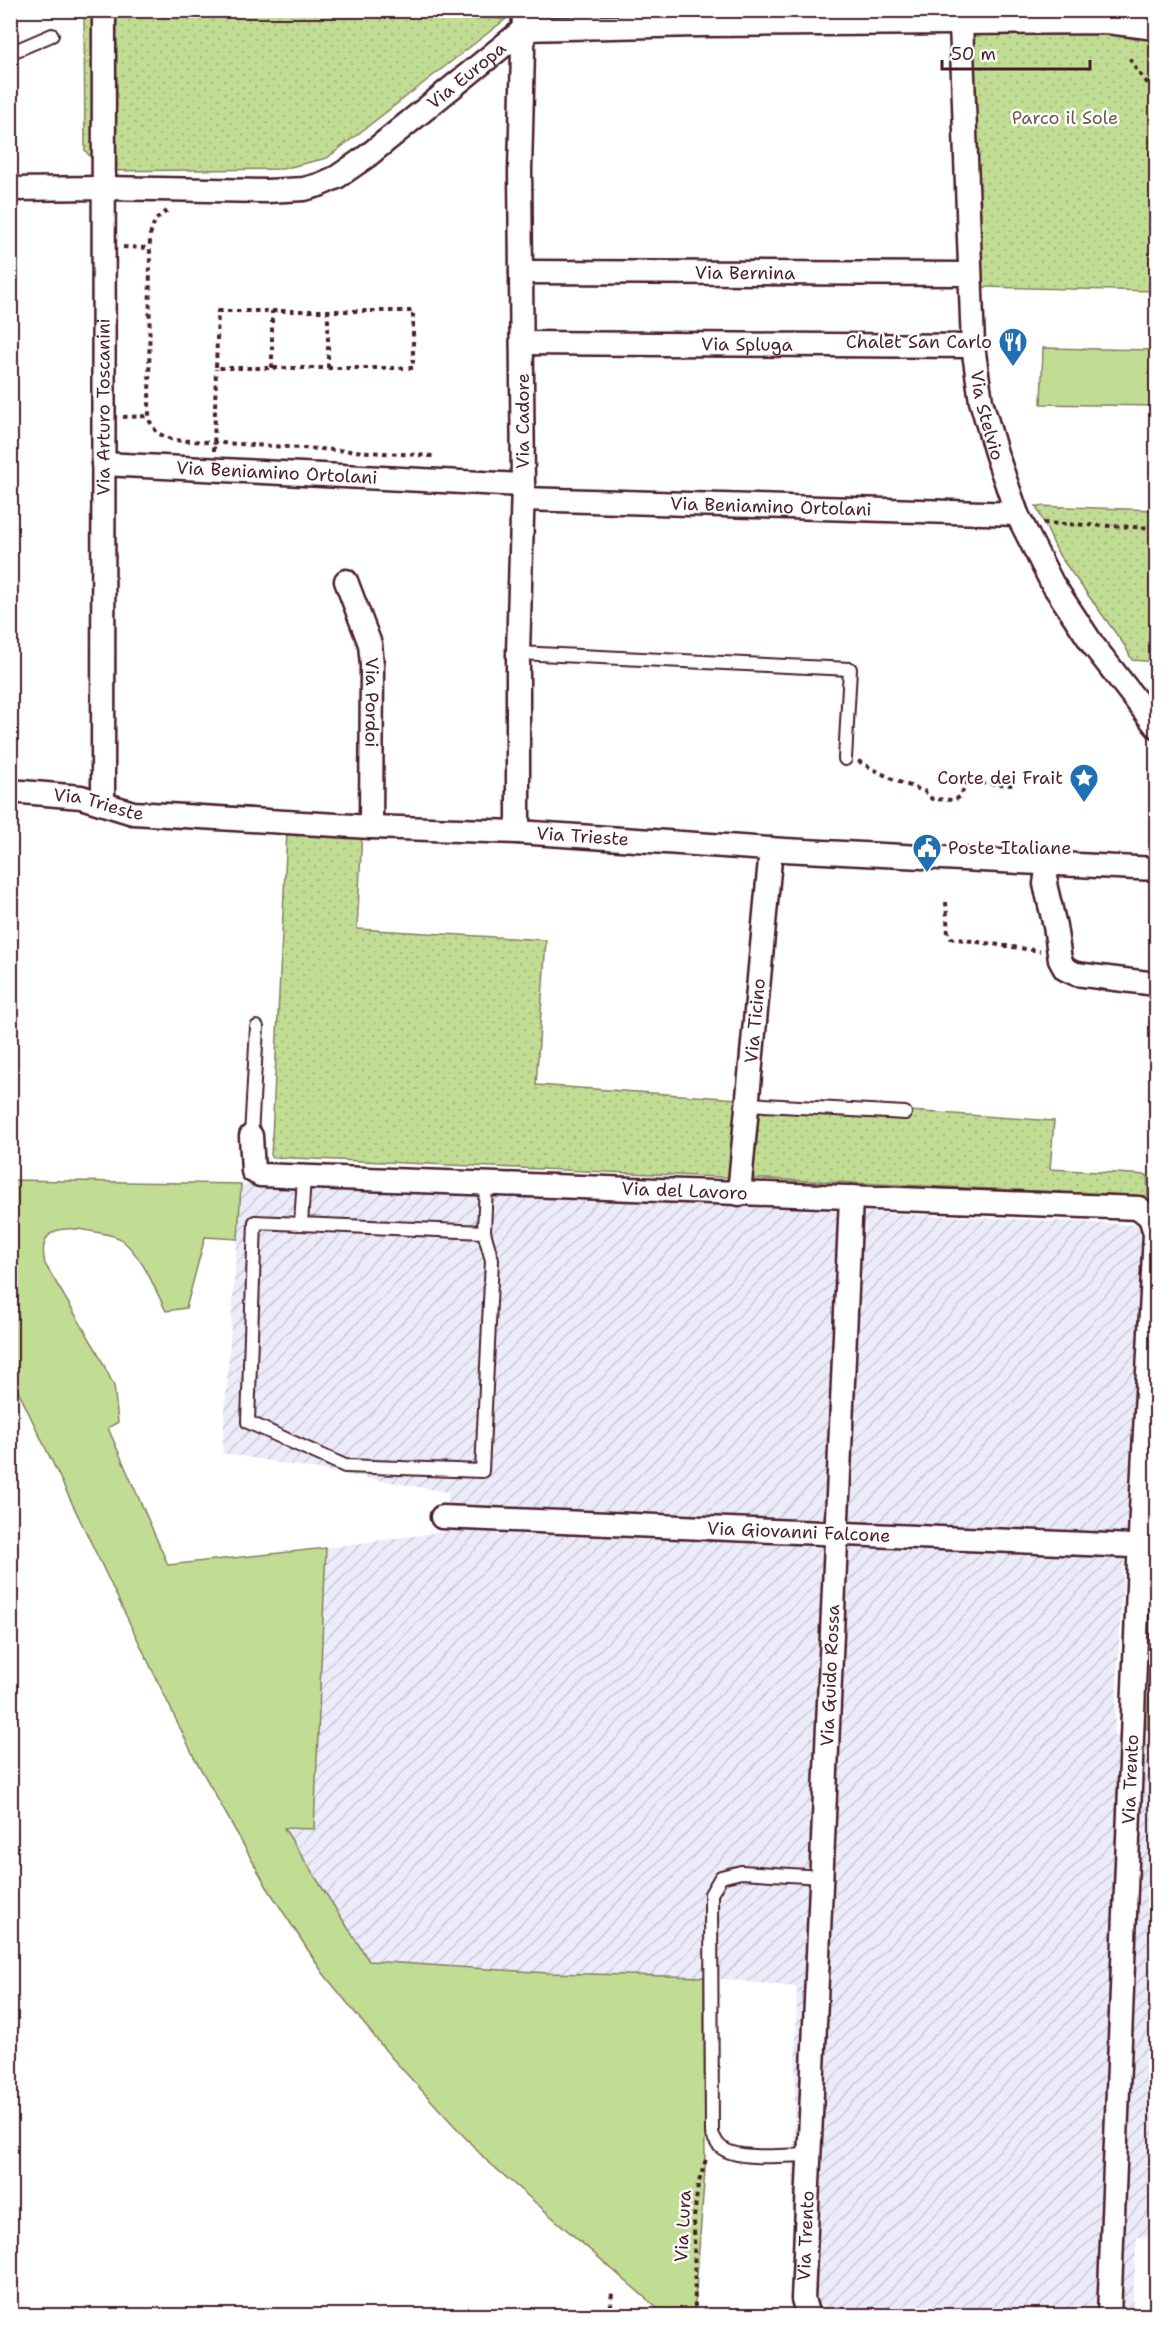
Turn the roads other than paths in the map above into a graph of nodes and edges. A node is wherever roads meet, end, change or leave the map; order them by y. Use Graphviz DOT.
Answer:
graph roads {
  1 [pos="104,10"];
  2 [pos="959,19"];
  3 [pos="524,20"];
  4 [pos="1156,28"];
  5 [pos="52,35"];
  6 [pos="10,53"];
  7 [pos="104,188"];
  8 [pos="10,189"];
  9 [pos="521,272"];
  10 [pos="969,274"];
  11 [pos="522,343"];
  12 [pos="973,346"];
  13 [pos="103,464"];
  14 [pos="523,492"];
  15 [pos="1026,518"];
  16 [pos="346,581"];
  17 [pos="518,653"];
  18 [pos="1156,726"];
  19 [pos="845,759"];
  20 [pos="10,791"];
  21 [pos="103,803"];
  22 [pos="371,827"];
  23 [pos="518,832"];
  24 [pos="771,849"];
  25 [pos="1048,864"];
  26 [pos="1156,869"];
  27 [pos="1156,984"];
  28 [pos="257,1028"];
  29 [pos="748,1104"];
  30 [pos="905,1113"];
  31 [pos="251,1136"];
  32 [pos="304,1178"];
  33 [pos="486,1184"];
  34 [pos="740,1194"];
  35 [pos="851,1197"];
  36 [pos="1154,1215"];
  37 [pos="302,1224"];
  38 [pos="484,1232"];
  39 [pos="442,1517"];
  40 [pos="836,1533"];
  41 [pos="1148,1546"];
  42 [pos="822,1877"];
  43 [pos="810,2155"];
  44 [pos="808,2316"];
  45 [pos="1109,2316"];
  1 -- 7 [label="street, Via Arturo Toscanini"];
  2 -- 3 [label="street"];
  2 -- 4 [label="street"];
  2 -- 10 [label="street, Via Stelvio"];
  3 -- 7 [label="street, Via Europa"];
  3 -- 9 [label="street, Via Cadore"];
  5 -- 6 [label="lane"];
  7 -- 8 [label="street, Via Europa"];
  7 -- 13 [label="street, Via Arturo Toscanini"];
  9 -- 10 [label="street, Via Bernina"];
  9 -- 11 [label="street, Via Cadore"];
  10 -- 12 [label="street, Via Stelvio"];
  11 -- 12 [label="street, Via Spluga"];
  11 -- 14 [label="street, Via Cadore"];
  12 -- 15 [label="street, Via Stelvio"];
  13 -- 14 [label="street, Via Beniamino Ortolani"];
  13 -- 21 [label="street, Via Arturo Toscanini"];
  14 -- 15 [label="street, Via Beniamino Ortolani"];
  14 -- 17 [label="street, Via Cadore"];
  15 -- 18 [label="street, Via Stelvio"];
  16 -- 22 [label="street, Via Pordoi"];
  17 -- 19 [label="lane"];
  17 -- 23 [label="street, Via Cadore"];
  20 -- 21 [label="street, Via Trieste"];
  21 -- 22 [label="street, Via Trieste"];
  22 -- 23 [label="street, Via Trieste"];
  23 -- 24 [label="street, Via Trieste"];
  24 -- 25 [label="street, Via Trieste"];
  24 -- 29 [label="street, Via Ticino"];
  25 -- 26 [label="street, Via Trieste"];
  25 -- 27 [label="street"];
  28 -- 31 [label="lane"];
  29 -- 30 [label="lane"];
  29 -- 34 [label="street, Via Ticino"];
  31 -- 32 [label="street, Via del Lavoro"];
  32 -- 33 [label="street, Via del Lavoro"];
  32 -- 37 [label="lane"];
  33 -- 34 [label="street, Via del Lavoro"];
  33 -- 38 [label="lane"];
  34 -- 35 [label="street, Via del Lavoro"];
  35 -- 36 [label="street, Via del Lavoro"];
  35 -- 40 [label="street, Via Guido Rossa"];
  36 -- 41 [label="street, Via Trento"];
  37 -- 38 [label="lane"];
  37 -- 38 [label="lane"];
  39 -- 40 [label="street, Via Giovanni Falcone"];
  40 -- 41 [label="street, Via Giovanni Falcone"];
  40 -- 42 [label="street, Via Guido Rossa"];
  41 -- 45 [label="street, Via Trento"];
  42 -- 43 [label="street, Via Guido Rossa"];
  42 -- 43 [label="lane"];
  43 -- 44 [label="street, Via Trento"];
}
